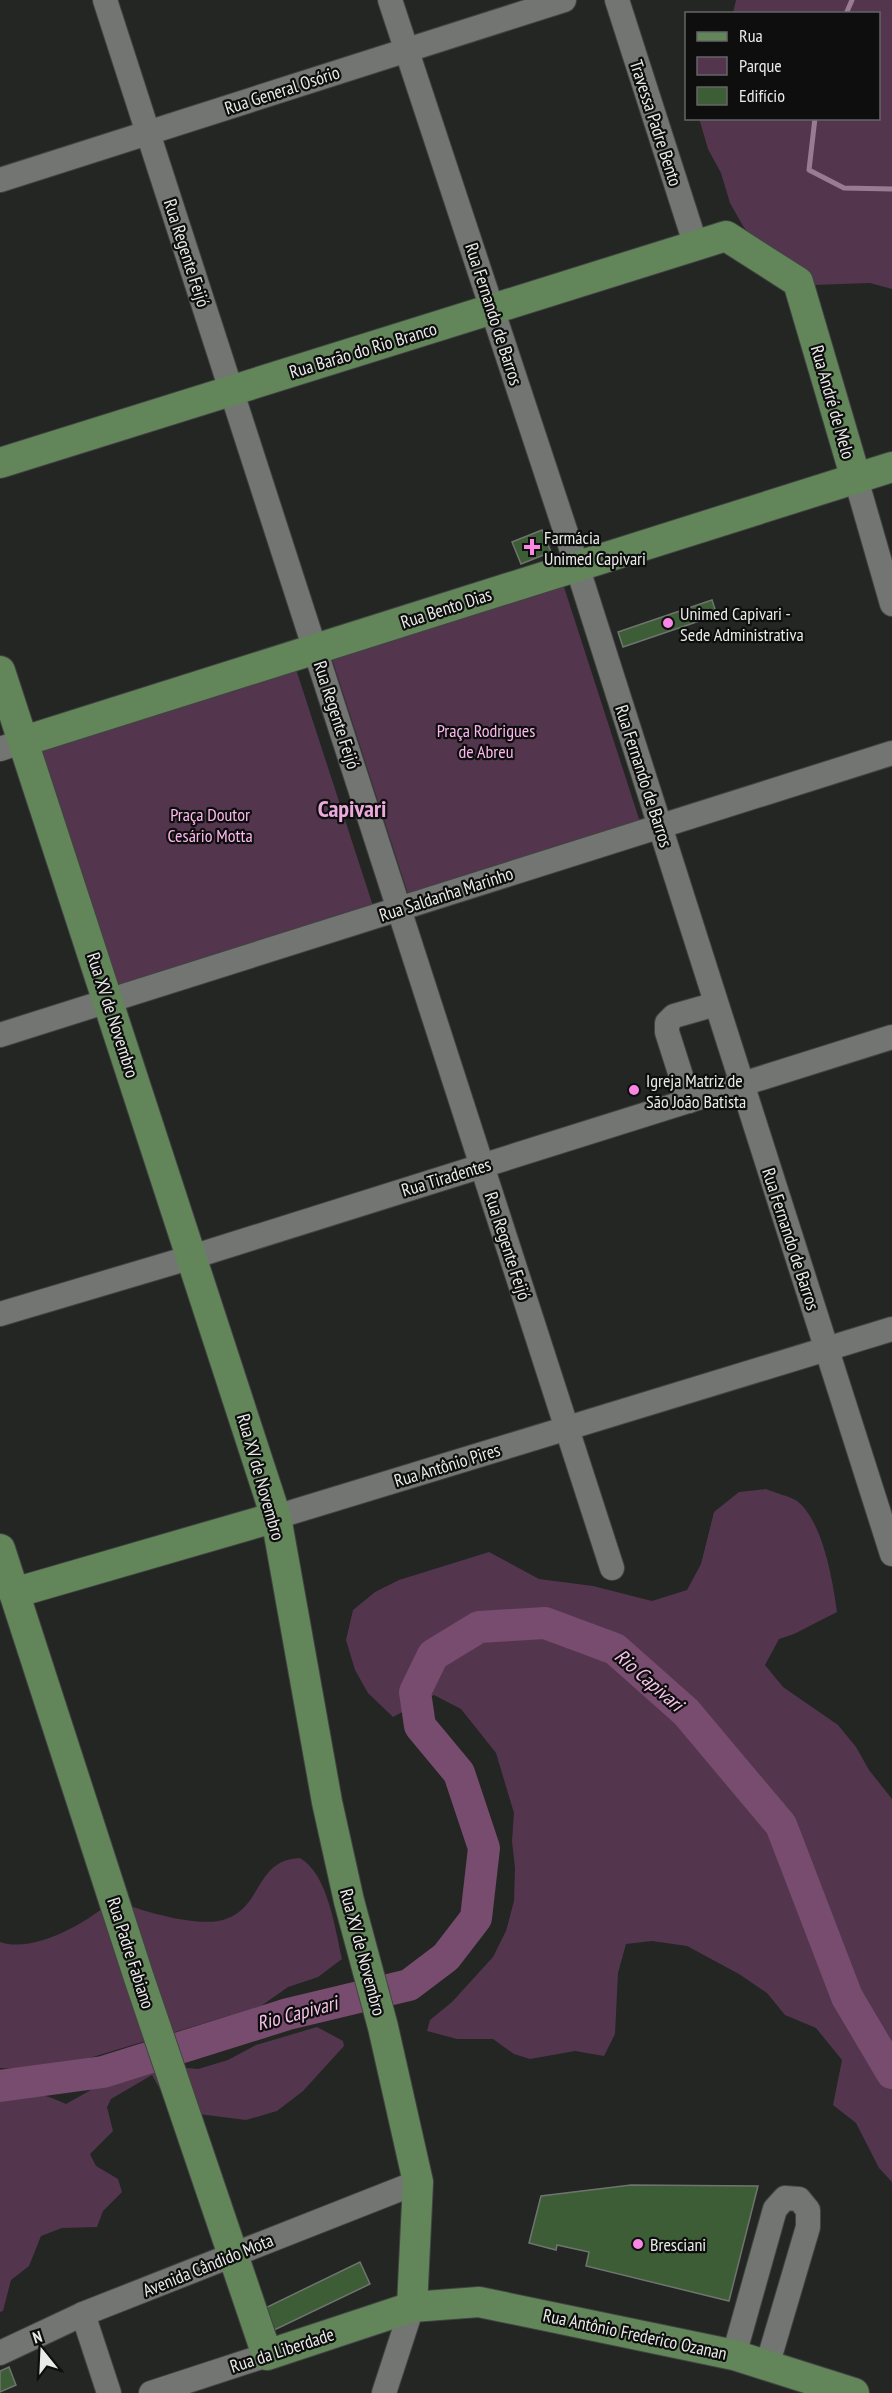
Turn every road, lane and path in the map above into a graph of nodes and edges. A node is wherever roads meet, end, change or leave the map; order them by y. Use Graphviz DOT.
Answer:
graph roads {
  1 [pos="105,0"];
  2 [pos="390,0"];
  3 [pos="564,0"];
  4 [pos="616,0"];
  5 [pos="406,50"];
  6 [pos="148,133"];
  7 [pos="0,180"];
  8 [pos="726,236"];
  9 [pos="696,246"];
  10 [pos="492,309"];
  11 [pos="232,391"];
  12 [pos="0,463"];
  13 [pos="892,467"];
  14 [pos="855,478"];
  15 [pos="577,566"];
  16 [pos="892,604"];
  17 [pos="316,649"];
  18 [pos="0,671"];
  19 [pos="12,745"];
  20 [pos="892,753"];
  21 [pos="660,826"];
  22 [pos="399,909"];
  23 [pos="108,1000"];
  24 [pos="716,1004"];
  25 [pos="0,1035"];
  26 [pos="892,1037"];
  27 [pos="742,1084"];
  28 [pos="689,1101"];
  29 [pos="482,1166"];
  30 [pos="192,1257"];
  31 [pos="0,1314"];
  32 [pos="892,1329"];
  33 [pos="826,1349"];
  34 [pos="567,1428"];
  35 [pos="276,1517"];
  36 [pos="0,1549"];
  37 [pos="892,1554"];
  38 [pos="612,1568"];
  39 [pos="7,1595"];
  40 [pos="418,2182"];
  41 [pos="234,2254"];
  42 [pos="757,2273"];
  43 [pos="790,2282"];
  44 [pos="412,2307"];
  45 [pos="83,2314"];
  46 [pos="0,2353"];
  47 [pos="267,2355"];
  48 [pos="734,2355"];
  49 [pos="767,2366"];
  50 [pos="109,2393"];
  51 [pos="151,2393"];
  52 [pos="384,2393"];
  53 [pos="854,2393"];
  1 -- 6 [label="street, Rua Regente Feijó"];
  2 -- 5 [label="street, Rua Fernando de Barros"];
  3 -- 5 [label="street, Rua General Osório"];
  4 -- 9 [label="street, Travessa Padre Bento"];
  5 -- 6 [label="street, Rua General Osório"];
  5 -- 10 [label="street, Rua Fernando de Barros"];
  6 -- 7 [label="street, Rua General Osório"];
  6 -- 11 [label="street, Rua Regente Feijó"];
  8 -- 9 [label="main road, Rua Barão do Rio Branco"];
  8 -- 14 [label="main road, Rua André de Melo"];
  9 -- 10 [label="main road, Rua Barão do Rio Branco"];
  10 -- 11 [label="main road, Rua Barão do Rio Branco"];
  10 -- 15 [label="street, Rua Fernando de Barros"];
  11 -- 12 [label="main road, Rua Barão do Rio Branco"];
  11 -- 17 [label="street, Rua Regente Feijó"];
  13 -- 14 [label="main road, Rua Bento Dias"];
  14 -- 15 [label="main road, Rua Bento Dias"];
  14 -- 16 [label="street, Rua André de Melo"];
  15 -- 17 [label="main road, Rua Bento Dias"];
  15 -- 21 [label="street, Rua Fernando de Barros"];
  17 -- 19 [label="main road, Rua Bento Dias"];
  17 -- 22 [label="street, Rua Regente Feijó"];
  18 -- 19 [label="main road, Rua XV de Novembro"];
  19 -- 23 [label="main road, Rua XV de Novembro"];
  20 -- 21 [label="street, Rua Saldanha Marinho"];
  21 -- 22 [label="street, Rua Saldanha Marinho"];
  21 -- 24 [label="street, Rua Fernando de Barros"];
  22 -- 23 [label="street, Rua Saldanha Marinho"];
  22 -- 29 [label="street, Rua Regente Feijó"];
  23 -- 25 [label="street, Rua Saldanha Marinho"];
  23 -- 30 [label="main road, Rua XV de Novembro"];
  24 -- 27 [label="street, Rua Fernando de Barros"];
  24 -- 28 [label="street"];
  26 -- 27 [label="street, Rua Tiradentes"];
  27 -- 28 [label="street, Rua Tiradentes"];
  27 -- 33 [label="street, Rua Fernando de Barros"];
  28 -- 29 [label="street, Rua Tiradentes"];
  29 -- 30 [label="street, Rua Tiradentes"];
  29 -- 34 [label="street, Rua Regente Feijó"];
  30 -- 31 [label="street, Rua Tiradentes"];
  30 -- 35 [label="main road, Rua XV de Novembro"];
  32 -- 33 [label="street, Rua Antônio Pires"];
  33 -- 34 [label="street, Rua Antônio Pires"];
  33 -- 37 [label="street, Rua Fernando de Barros"];
  34 -- 35 [label="street, Rua Antônio Pires"];
  34 -- 38 [label="street, Rua Regente Feijó"];
  35 -- 39 [label="main road, Rua Antônio Pires"];
  35 -- 40 [label="main road, Rua XV de Novembro"];
  36 -- 39 [label="main road, Rua Padre Fabiano"];
  39 -- 41 [label="main road, Rua Padre Fabiano"];
  40 -- 41 [label="street, Avenida Cândido Mota"];
  40 -- 44 [label="main road, Rua XV de Novembro"];
  41 -- 45 [label="street, Avenida Cândido Mota"];
  41 -- 47 [label="main road, Rua Padre Fabiano"];
  42 -- 43 [label="street"];
  42 -- 43 [label="street"];
  42 -- 48 [label="street"];
  43 -- 49 [label="street"];
  44 -- 47 [label="main road, Rua da Liberdade"];
  44 -- 48 [label="main road, Rua Antônio Frederico Ozanan"];
  44 -- 52 [label="street"];
  45 -- 46 [label="street, Avenida Cândido Mota"];
  45 -- 50 [label="street"];
  47 -- 51 [label="street, Rua da Liberdade"];
  48 -- 49 [label="main road, Rua Antônio Frederico Ozanan"];
  49 -- 53 [label="main road, Rua Antônio Frederico Ozanan"];
}
